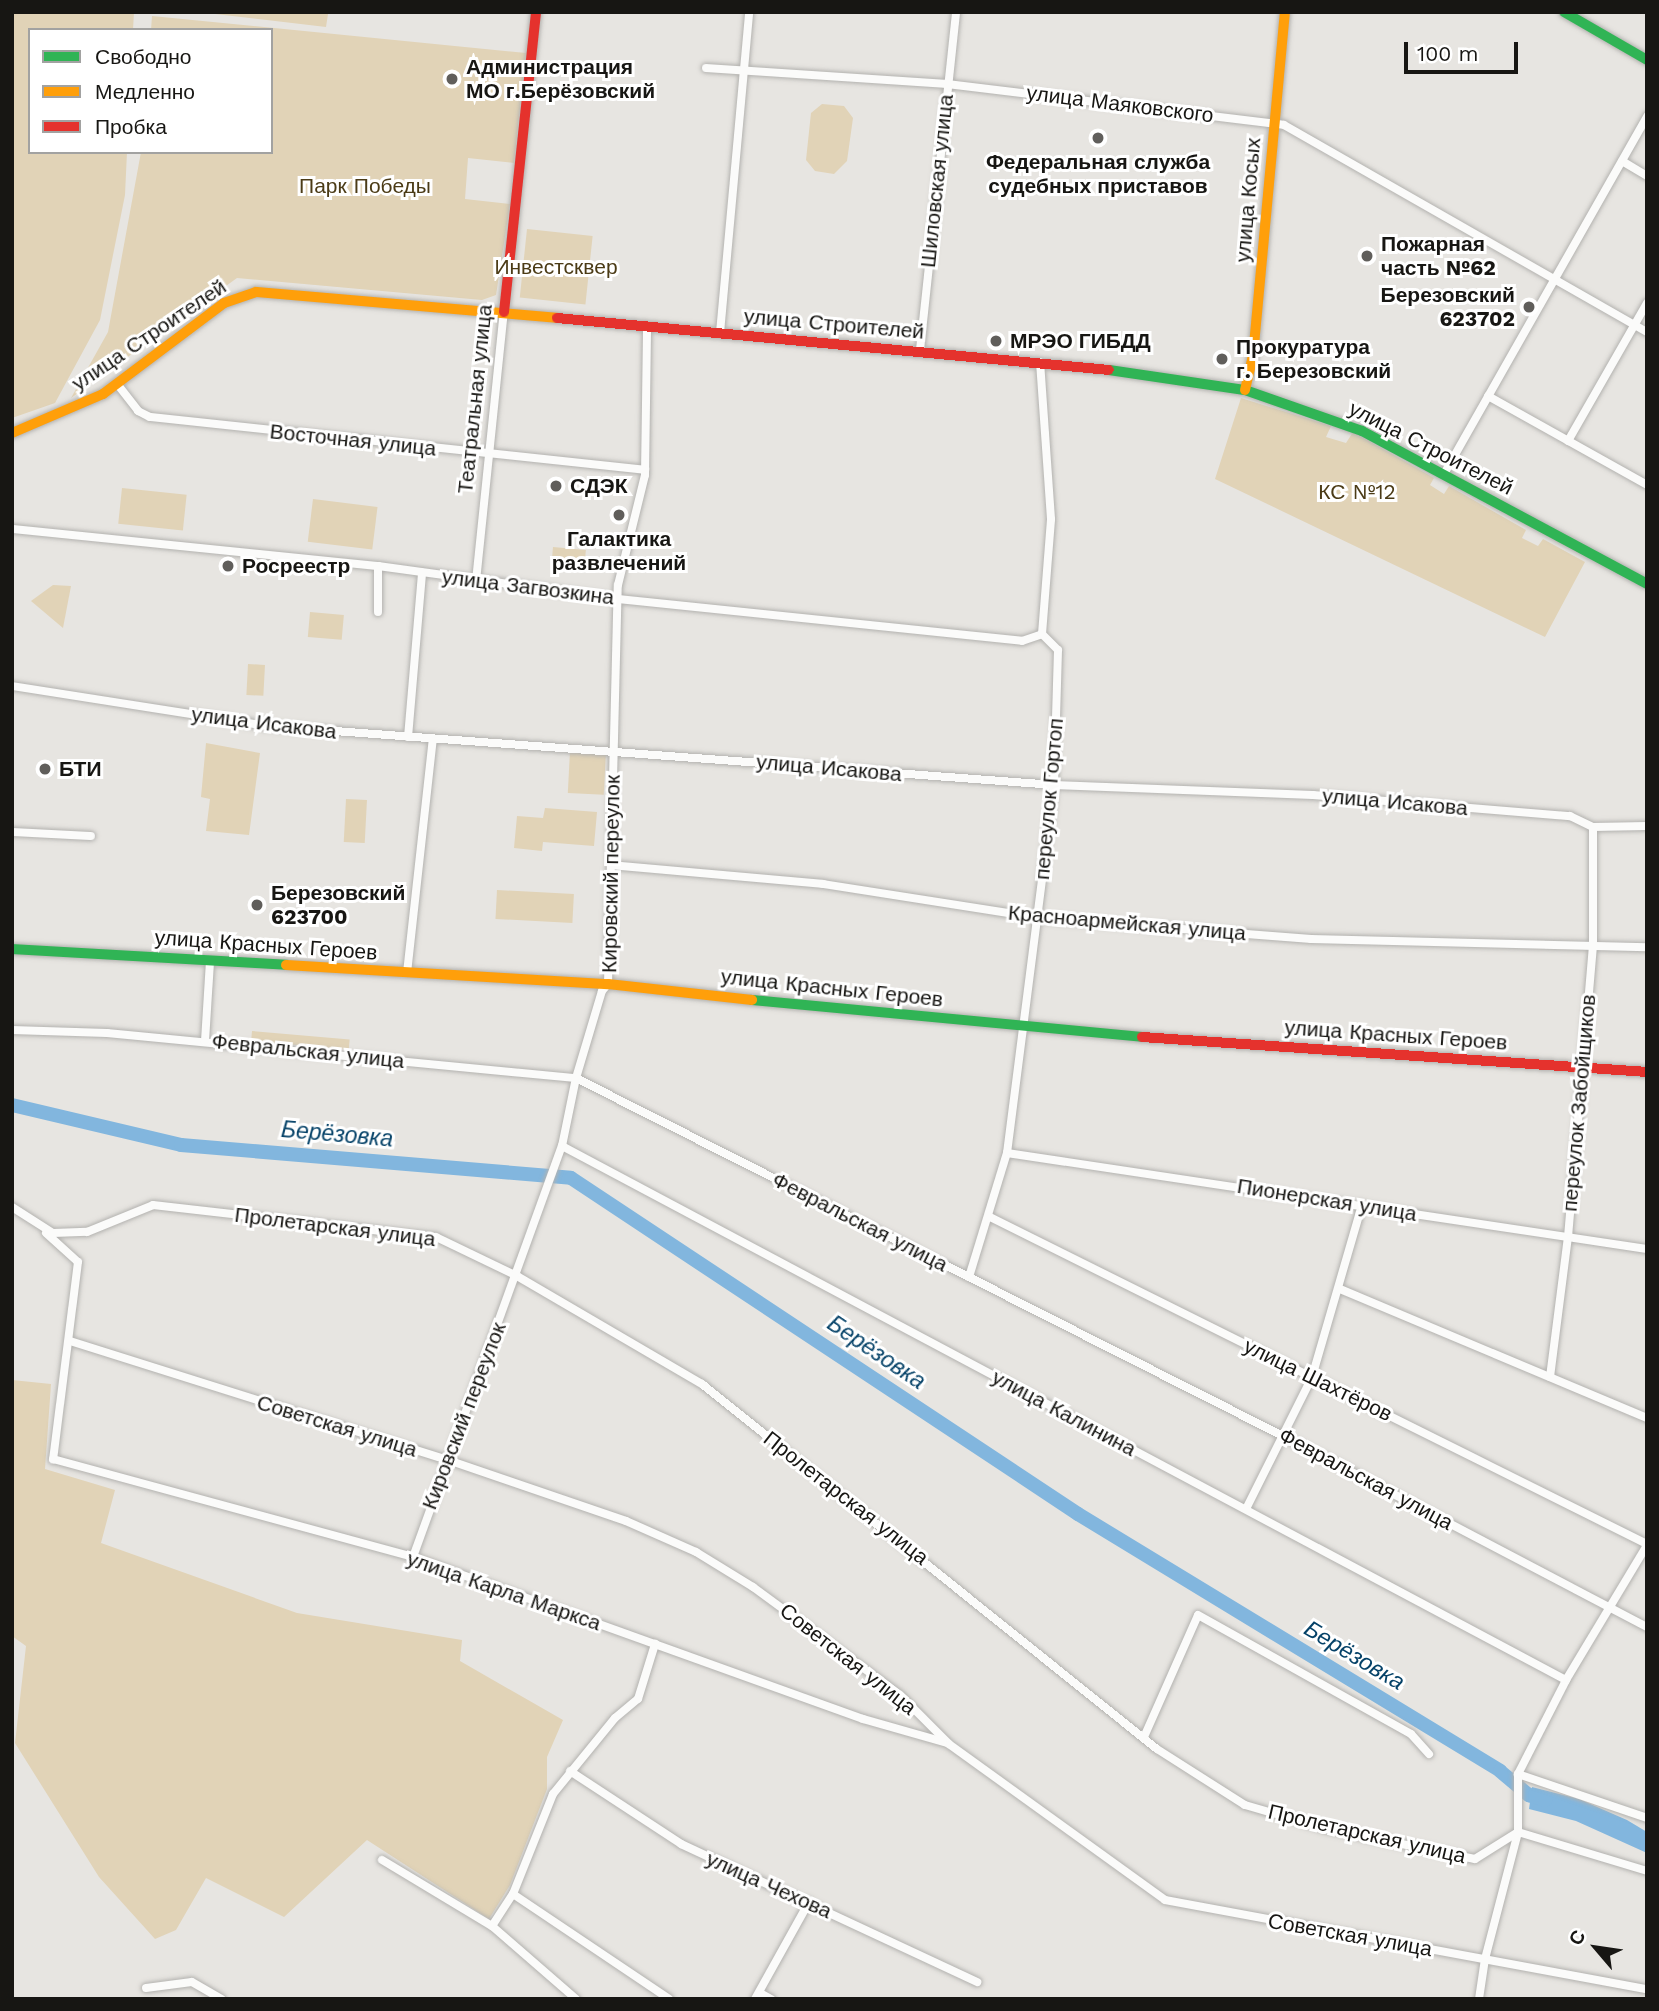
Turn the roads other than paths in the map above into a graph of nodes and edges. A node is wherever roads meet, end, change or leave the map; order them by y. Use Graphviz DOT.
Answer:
graph roads {
  1 [pos="536,12"];
  2 [pos="749,12"];
  3 [pos="956,12"];
  4 [pos="1285,12"];
  5 [pos="1564,12"];
  6 [pos="1647,60"];
  7 [pos="706,68"];
  8 [pos="743,71"];
  9 [pos="947,84"];
  10 [pos="1647,116"];
  11 [pos="1275,123"];
  12 [pos="1622,161"];
  13 [pos="1647,176"];
  14 [pos="1553,280"];
  15 [pos="1647,303"];
  16 [pos="504,312"];
  17 [pos="1634,325"];
  18 [pos="647,327"];
  19 [pos="1647,332"];
  20 [pos="720,333"];
  21 [pos="920,350"];
  22 [pos="1040,362"];
  23 [pos="118,385"];
  24 [pos="1245,390"];
  25 [pos="1488,396"];
  26 [pos="12,433"];
  27 [pos="1569,441"];
  28 [pos="488,454"];
  29 [pos="645,470"];
  30 [pos="1444,474"];
  31 [pos="1647,485"];
  32 [pos="12,529"];
  33 [pos="378,566"];
  34 [pos="422,573"];
  35 [pos="476,581"];
  36 [pos="1647,584"];
  37 [pos="618,599"];
  38 [pos="378,612"];
  39 [pos="1042,634"];
  40 [pos="12,686"];
  41 [pos="408,737"];
  42 [pos="433,738"];
  43 [pos="614,750"];
  44 [pos="1054,785"];
  45 [pos="1647,826"];
  46 [pos="1593,827"];
  47 [pos="12,831"];
  48 [pos="91,836"];
  49 [pos="611,865"];
  50 [pos="1039,918"];
  51 [pos="1593,946"];
  52 [pos="1647,947"];
  53 [pos="12,949"];
  54 [pos="209,962"];
  55 [pos="407,973"];
  56 [pos="608,984"];
  57 [pos="1022,1029"];
  58 [pos="12,1030"];
  59 [pos="205,1041"];
  60 [pos="1582,1067"];
  61 [pos="1647,1072"];
  62 [pos="576,1078"];
  63 [pos="562,1146"];
  64 [pos="1007,1153"];
  65 [pos="1362,1205"];
  66 [pos="12,1207"];
  67 [pos="990,1217"];
  68 [pos="42,1229"];
  69 [pos="1568,1237"];
  70 [pos="1647,1249"];
  71 [pos="517,1276"];
  72 [pos="969,1277"];
  73 [pos="1340,1289"];
  74 [pos="69,1341"];
  75 [pos="1312,1377"];
  76 [pos="1550,1377"];
  77 [pos="1647,1418"];
  78 [pos="1283,1436"];
  79 [pos="445,1459"];
  80 [pos="1246,1509"];
  81 [pos="1647,1544"];
  82 [pos="413,1557"];
  83 [pos="1608,1607"];
  84 [pos="1647,1627"];
  85 [pos="655,1644"];
  86 [pos="1566,1680"];
  87 [pos="1144,1737"];
  88 [pos="949,1744"];
  89 [pos="1429,1754"];
  90 [pos="570,1771"];
  91 [pos="1518,1774"];
  92 [pos="1647,1818"];
  93 [pos="1518,1832"];
  94 [pos="382,1860"];
  95 [pos="1647,1871"];
  96 [pos="513,1894"];
  97 [pos="809,1902"];
  98 [pos="492,1926"];
  99 [pos="1485,1959"];
  100 [pos="977,1982"];
  101 [pos="146,1988"];
  102 [pos="1647,1989"];
  103 [pos="758,1996"];
  104 [pos="221,1999"];
  105 [pos="576,1999"];
  106 [pos="669,1999"];
  107 [pos="771,1999"];
  108 [pos="1479,1999"];
  1 -- 16 [label="main road, Театральная улица"];
  2 -- 8 [label="street"];
  3 -- 9 [label="street, Шиловская улица"];
  4 -- 11 [label="main road, улица Косых"];
  5 -- 6 [label="main road"];
  7 -- 8 [label="street, улица Маяковского"];
  8 -- 9 [label="street, улица Маяковского"];
  8 -- 20 [label="street"];
  9 -- 11 [label="street, улица Маяковского"];
  9 -- 21 [label="street, Шиловская улица"];
  10 -- 12 [label="street"];
  11 -- 14 [label="street, улица Маяковского"];
  11 -- 24 [label="main road, улица Косых"];
  12 -- 13 [label="street"];
  12 -- 14 [label="street"];
  14 -- 17 [label="street, улица Маяковского"];
  14 -- 25 [label="street"];
  15 -- 17 [label="street"];
  16 -- 18 [label="main road, улица Строителей"];
  16 -- 23 [label="main road, улица Строителей"];
  16 -- 28 [label="street, Театральная улица"];
  17 -- 19 [label="street, улица Маяковского"];
  17 -- 27 [label="street"];
  18 -- 20 [label="main road, улица Строителей"];
  18 -- 29 [label="street, Кировский переулок"];
  20 -- 21 [label="main road, улица Строителей"];
  21 -- 22 [label="main road, улица Строителей"];
  22 -- 24 [label="main road, улица Строителей"];
  22 -- 39 [label="street"];
  23 -- 26 [label="main road, улица Строителей"];
  23 -- 28 [label="street, Восточная улица"];
  24 -- 30 [label="main road, улица Строителей"];
  25 -- 27 [label="street"];
  25 -- 30 [label="street"];
  27 -- 31 [label="street"];
  28 -- 29 [label="street, Восточная улица"];
  28 -- 35 [label="street, Театральная улица"];
  29 -- 37 [label="street, Кировский переулок"];
  30 -- 36 [label="main road, улица Строителей"];
  32 -- 33 [label="street, улица Загвозкина"];
  33 -- 34 [label="street, улица Загвозкина"];
  33 -- 38 [label="street"];
  34 -- 35 [label="street, улица Загвозкина"];
  34 -- 41 [label="street"];
  35 -- 37 [label="street, улица Загвозкина"];
  37 -- 39 [label="street, улица Загвозкина"];
  37 -- 43 [label="street, Кировский переулок"];
  39 -- 44 [label="street, переулок Гортоп"];
  40 -- 41 [label="street, улица Исакова"];
  41 -- 42 [label="street, улица Исакова"];
  42 -- 43 [label="street, улица Исакова"];
  42 -- 55 [label="street"];
  43 -- 44 [label="street, улица Исакова"];
  43 -- 49 [label="street, Кировский переулок"];
  44 -- 46 [label="street, улица Исакова"];
  44 -- 50 [label="street, переулок Гортоп"];
  45 -- 46 [label="street, улица Исакова"];
  46 -- 51 [label="street, переулок Забойщиков"];
  47 -- 48 [label="street"];
  49 -- 50 [label="street, Красноармейская улица"];
  49 -- 56 [label="street, Кировский переулок"];
  50 -- 51 [label="street, Красноармейская улица"];
  50 -- 57 [label="street, переулок Гортоп"];
  51 -- 52 [label="street, Красноармейская улица"];
  51 -- 60 [label="street, переулок Забойщиков"];
  53 -- 54 [label="main road, улица Красных Героев"];
  54 -- 55 [label="main road, улица Красных Героев"];
  54 -- 59 [label="street"];
  55 -- 56 [label="main road, улица Красных Героев"];
  56 -- 57 [label="main road, улица Красных Героев"];
  56 -- 62 [label="street, Кировский переулок"];
  57 -- 60 [label="main road, улица Красных Героев"];
  57 -- 64 [label="street, переулок Гортоп"];
  58 -- 59 [label="street, Февральская улица"];
  59 -- 62 [label="street, Февральская улица"];
  60 -- 61 [label="main road, улица Красных Героев"];
  60 -- 69 [label="street, переулок Забойщиков"];
  62 -- 63 [label="street, Кировский переулок"];
  62 -- 72 [label="street, Февральская улица"];
  63 -- 71 [label="street, Кировский переулок"];
  63 -- 80 [label="street, улица Калинина"];
  64 -- 65 [label="street, Пионерская улица"];
  64 -- 67 [label="street, переулок Гортоп"];
  65 -- 69 [label="street, Пионерская улица"];
  65 -- 73 [label="street"];
  66 -- 68 [label="street"];
  67 -- 72 [label="street, переулок Гортоп"];
  67 -- 75 [label="street, улица Шахтёров"];
  68 -- 71 [label="street, Пролетарская улица"];
  68 -- 74 [label="street"];
  69 -- 70 [label="street, Пионерская улица"];
  69 -- 76 [label="street, переулок Забойщиков"];
  71 -- 79 [label="street, Кировский переулок"];
  71 -- 87 [label="street, Пролетарская улица"];
  72 -- 78 [label="street, Февральская улица"];
  73 -- 75 [label="street"];
  73 -- 76 [label="street"];
  74 -- 79 [label="street, Советская улица"];
  74 -- 82 [label="street, улица Карла Маркса"];
  75 -- 78 [label="street"];
  75 -- 81 [label="street, улица Шахтёров"];
  76 -- 77 [label="street"];
  78 -- 80 [label="street"];
  78 -- 83 [label="street, Февральская улица"];
  79 -- 82 [label="street, Кировский переулок"];
  79 -- 88 [label="street, Советская улица"];
  80 -- 86 [label="street, улица Калинина"];
  81 -- 83 [label="street"];
  82 -- 85 [label="street, улица Карла Маркса"];
  83 -- 84 [label="street, Февральская улица"];
  83 -- 86 [label="street"];
  85 -- 88 [label="street, улица Карла Маркса"];
  85 -- 90 [label="street"];
  86 -- 91 [label="street"];
  87 -- 89 [label="street"];
  87 -- 93 [label="street, Пролетарская улица"];
  88 -- 99 [label="street, Советская улица"];
  90 -- 96 [label="street"];
  90 -- 97 [label="street, улица Чехова"];
  91 -- 92 [label="street"];
  91 -- 93 [label="street"];
  93 -- 95 [label="street"];
  93 -- 99 [label="street"];
  94 -- 98 [label="street"];
  96 -- 98 [label="street"];
  96 -- 106 [label="street"];
  97 -- 100 [label="street, улица Чехова"];
  97 -- 103 [label="street"];
  98 -- 105 [label="street"];
  99 -- 102 [label="street, Советская улица"];
  99 -- 108 [label="street"];
  101 -- 104 [label="street"];
  103 -- 107 [label="street"];
}
